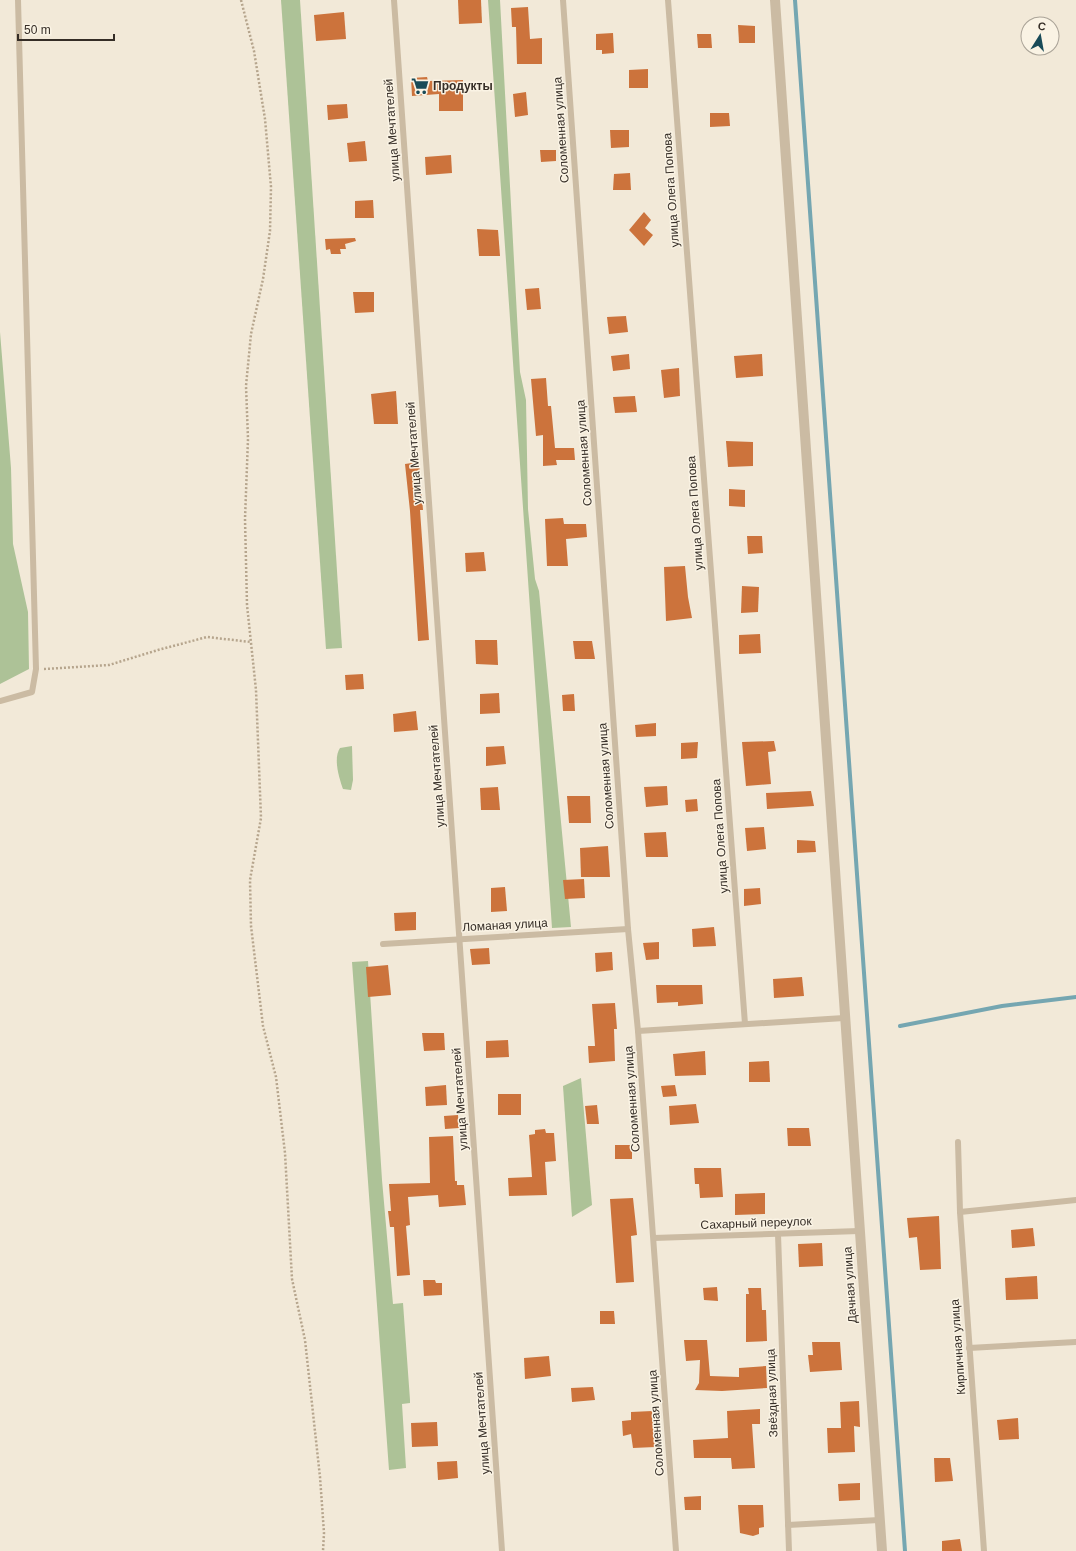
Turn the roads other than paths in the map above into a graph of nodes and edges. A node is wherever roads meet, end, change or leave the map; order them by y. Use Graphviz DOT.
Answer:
graph roads {
  1 [pos="18,0"];
  2 [pos="394,0"];
  3 [pos="563,0"];
  4 [pos="668,0"];
  5 [pos="775,0"];
  6 [pos="0,701"];
  7 [pos="628,929"];
  8 [pos="460,938"];
  9 [pos="383,944"];
  10 [pos="844,1018"];
  11 [pos="745,1024"];
  12 [pos="638,1031"];
  13 [pos="958,1142"];
  14 [pos="1076,1200"];
  15 [pos="960,1212"];
  16 [pos="859,1231"];
  17 [pos="778,1234"];
  18 [pos="654,1238"];
  19 [pos="1076,1342"];
  20 [pos="969,1348"];
  21 [pos="879,1520"];
  22 [pos="788,1525"];
  23 [pos="502,1551"];
  24 [pos="676,1551"];
  25 [pos="789,1551"];
  26 [pos="882,1551"];
  27 [pos="984,1551"];
  1 -- 6 [label="lane"];
  2 -- 8 [label="lane, улица Мечтателей"];
  3 -- 7 [label="lane, Соломенная улица"];
  4 -- 11 [label="lane, улица Олега Попова"];
  5 -- 10 [label="street, Дачная улица"];
  7 -- 8 [label="lane, Ломаная улица"];
  7 -- 12 [label="lane, Соломенная улица"];
  8 -- 9 [label="lane, Ломаная улица"];
  8 -- 23 [label="lane, улица Мечтателей"];
  10 -- 11 [label="lane"];
  10 -- 16 [label="street, Дачная улица"];
  11 -- 12 [label="lane"];
  12 -- 18 [label="lane, Соломенная улица"];
  13 -- 15 [label="lane, Кирпичная улица"];
  14 -- 15 [label="lane"];
  15 -- 20 [label="lane, Кирпичная улица"];
  16 -- 17 [label="lane, Сахарный переулок"];
  16 -- 21 [label="street, Дачная улица"];
  17 -- 18 [label="lane, Сахарный переулок"];
  17 -- 22 [label="lane, Звёздная улица"];
  18 -- 24 [label="lane, Соломенная улица"];
  19 -- 20 [label="lane"];
  20 -- 27 [label="lane, Кирпичная улица"];
  21 -- 22 [label="lane"];
  21 -- 26 [label="street, Дачная улица"];
  22 -- 25 [label="lane, Звёздная улица"];
}
